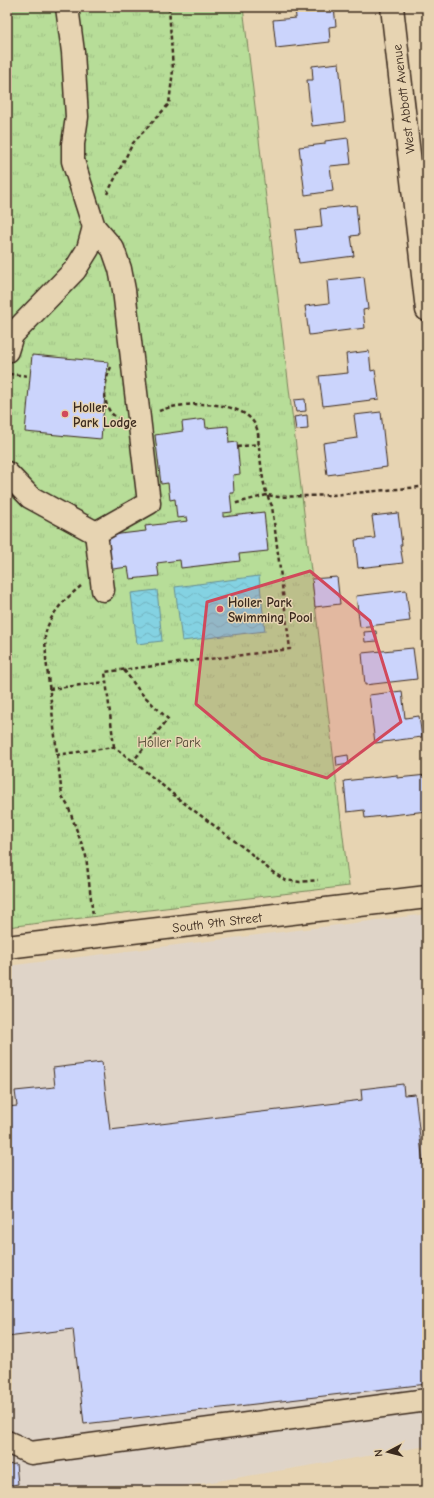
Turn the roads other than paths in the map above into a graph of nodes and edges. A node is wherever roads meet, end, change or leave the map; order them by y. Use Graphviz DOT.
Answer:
graph roads {
  1 [pos="67,7"];
  2 [pos="392,7"];
  3 [pos="420,192"];
  4 [pos="94,227"];
  5 [pos="427,310"];
  6 [pos="7,350"];
  7 [pos="7,472"];
  8 [pos="96,533"];
  9 [pos="102,581"];
  10 [pos="427,897"];
  11 [pos="7,947"];
  12 [pos="427,1400"];
  13 [pos="7,1442"];
  1 -- 4 [label="street"];
  2 -- 3 [label="street, West Abbott Avenue"];
  3 -- 5 [label="street, West Abbott Avenue"];
  4 -- 6 [label="street"];
  4 -- 8 [label="street"];
  7 -- 8 [label="street"];
  8 -- 9 [label="street"];
  10 -- 11 [label="street, South 9th Street"];
  12 -- 13 [label="street"];
}
